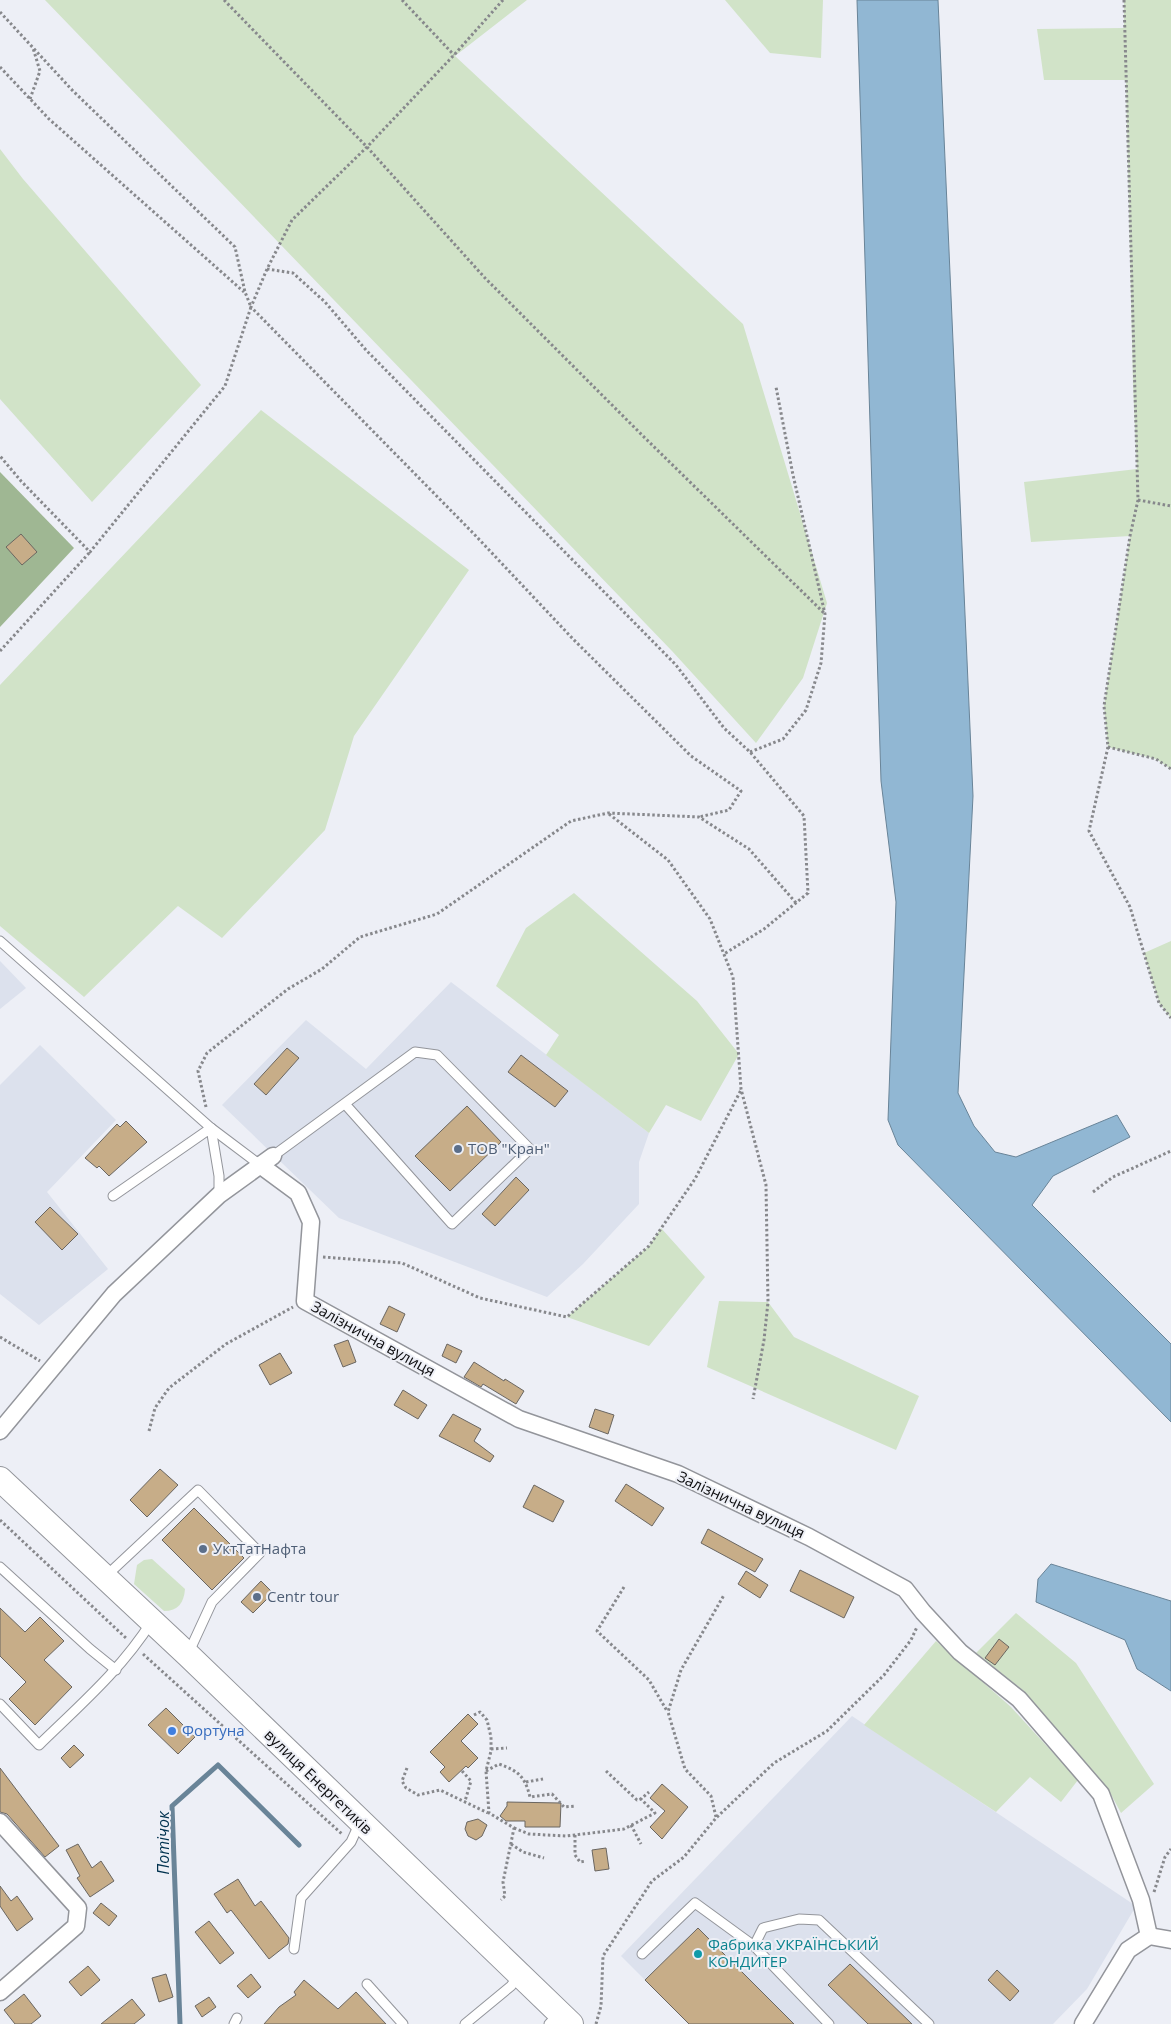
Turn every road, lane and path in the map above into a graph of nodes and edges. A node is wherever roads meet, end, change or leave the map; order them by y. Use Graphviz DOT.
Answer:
graph roads {
  1 [pos="224,0"];
  2 [pos="402,0"];
  3 [pos="503,0"];
  4 [pos="1124,0"];
  5 [pos="0,12"];
  6 [pos="33,48"];
  7 [pos="454,55"];
  8 [pos="0,67"];
  9 [pos="30,99"];
  10 [pos="367,147"];
  11 [pos="267,269"];
  12 [pos="245,292"];
  13 [pos="251,307"];
  14 [pos="776,387"];
  15 [pos="0,456"];
  16 [pos="1138,500"];
  17 [pos="1171,506"];
  18 [pos="90,552"];
  19 [pos="825,614"];
  20 [pos="0,651"];
  21 [pos="1108,747"];
  22 [pos="750,752"];
  23 [pos="1171,769"];
  24 [pos="608,814"];
  25 [pos="699,817"];
  26 [pos="797,904"];
  27 [pos="0,941"];
  28 [pos="724,954"];
  29 [pos="1171,1018"];
  30 [pos="741,1089"];
  31 [pos="345,1104"];
  32 [pos="210,1128"];
  33 [pos="1171,1151"];
  34 [pos="266,1160"];
  35 [pos="1093,1192"];
  36 [pos="219,1195"];
  37 [pos="113,1196"];
  38 [pos="308,1255"];
  39 [pos="305,1302"];
  40 [pos="0,1336"];
  41 [pos="51,1368"];
  42 [pos="753,1399"];
  43 [pos="148,1430"];
  44 [pos="0,1431"];
  45 [pos="0,1478"];
  46 [pos="0,1520"];
  47 [pos="0,1567"];
  48 [pos="105,1577"];
  49 [pos="624,1587"];
  50 [pos="724,1595"];
  51 [pos="923,1612"];
  52 [pos="152,1621"];
  53 [pos="135,1647"];
  54 [pos="188,1655"];
  55 [pos="116,1670"];
  56 [pos="0,1704"];
  57 [pos="668,1712"];
  58 [pos="474,1715"];
  59 [pos="507,1748"];
  60 [pos="491,1749"];
  61 [pos="407,1768"];
  62 [pos="462,1771"];
  63 [pos="486,1771"];
  64 [pos="606,1771"];
  65 [pos="543,1779"];
  66 [pos="526,1782"];
  67 [pos="649,1792"];
  68 [pos="641,1799"];
  69 [pos="465,1801"];
  70 [pos="576,1806"];
  71 [pos="489,1813"];
  72 [pos="716,1818"];
  73 [pos="0,1822"];
  74 [pos="631,1825"];
  75 [pos="514,1828"];
  76 [pos="355,1832"];
  77 [pos="575,1835"];
  78 [pos="510,1844"];
  79 [pos="641,1844"];
  80 [pos="544,1858"];
  81 [pos="586,1861"];
  82 [pos="502,1900"];
  83 [pos="1148,1936"];
  84 [pos="1171,1940"];
  85 [pos="754,1946"];
  86 [pos="294,1949"];
  87 [pos="642,1954"];
  88 [pos="519,1975"];
  89 [pos="367,1984"];
  90 [pos="0,1992"];
  91 [pos="560,2020"];
  92 [pos="403,2024"];
  93 [pos="465,2024"];
  94 [pos="596,2024"];
  95 [pos="829,2024"];
  96 [pos="929,2024"];
  97 [pos="1083,2024"];
  1 -- 10 [label="path"];
  2 -- 7 [label="path"];
  3 -- 7 [label="path"];
  4 -- 16 [label="path"];
  5 -- 6 [label="path"];
  6 -- 9 [label="path"];
  6 -- 12 [label="path"];
  7 -- 10 [label="path"];
  8 -- 9 [label="path"];
  9 -- 12 [label="path"];
  10 -- 11 [label="path"];
  10 -- 19 [label="path"];
  11 -- 13 [label="path"];
  11 -- 22 [label="path"];
  12 -- 13 [label="path"];
  13 -- 18 [label="path"];
  13 -- 25 [label="path"];
  14 -- 19 [label="path"];
  15 -- 18 [label="path"];
  16 -- 17 [label="path"];
  16 -- 21 [label="path"];
  18 -- 20 [label="path"];
  19 -- 22 [label="path"];
  21 -- 23 [label="path"];
  21 -- 29 [label="path"];
  22 -- 26 [label="path"];
  24 -- 25 [label="path"];
  24 -- 28 [label="path"];
  24 -- 32 [label="path"];
  25 -- 26 [label="path"];
  26 -- 28 [label="path"];
  27 -- 32 [label="lane"];
  28 -- 30 [label="path"];
  30 -- 38 [label="path"];
  30 -- 42 [label="path"];
  31 -- 31 [label="lane"];
  31 -- 34 [label="lane"];
  32 -- 34 [label="lane"];
  32 -- 36 [label="lane"];
  32 -- 37 [label="lane"];
  33 -- 35 [label="path"];
  34 -- 36 [label="street"];
  34 -- 38 [label="street, Залізнична вулиця"];
  36 -- 41 [label="street"];
  38 -- 39 [label="street, Залізнична вулиця"];
  39 -- 43 [label="path"];
  39 -- 51 [label="street, Залізнична вулиця"];
  40 -- 41 [label="path"];
  41 -- 44 [label="street"];
  45 -- 48 [label="main road, вулиця Енергетиків"];
  46 -- 53 [label="path"];
  47 -- 55 [label="lane"];
  48 -- 52 [label="main road, вулиця Енергетиків"];
  48 -- 54 [label="lane"];
  49 -- 57 [label="path"];
  50 -- 57 [label="path"];
  51 -- 72 [label="path"];
  51 -- 83 [label="street, Залізнична вулиця"];
  52 -- 53 [label="lane"];
  52 -- 54 [label="main road, вулиця Енергетиків"];
  53 -- 55 [label="lane"];
  53 -- 76 [label="path"];
  54 -- 76 [label="main road, вулиця Енергетиків"];
  55 -- 56 [label="lane"];
  57 -- 72 [label="path"];
  58 -- 60 [label="path"];
  59 -- 60 [label="path"];
  60 -- 63 [label="path"];
  61 -- 69 [label="path"];
  62 -- 69 [label="path"];
  63 -- 66 [label="path"];
  63 -- 71 [label="path"];
  64 -- 68 [label="path"];
  65 -- 66 [label="path"];
  66 -- 70 [label="path"];
  67 -- 68 [label="path"];
  68 -- 74 [label="path"];
  69 -- 71 [label="path"];
  71 -- 75 [label="path"];
  72 -- 94 [label="path"];
  73 -- 90 [label="street"];
  74 -- 77 [label="path"];
  74 -- 79 [label="path"];
  75 -- 77 [label="path"];
  75 -- 78 [label="path"];
  76 -- 86 [label="lane"];
  76 -- 88 [label="main road, вулиця Енергетиків"];
  77 -- 81 [label="path"];
  78 -- 80 [label="path"];
  78 -- 82 [label="path"];
  83 -- 84 [label="street"];
  83 -- 97 [label="street"];
  85 -- 87 [label="lane"];
  85 -- 95 [label="lane"];
  85 -- 96 [label="lane"];
  88 -- 91 [label="main road, вулиця Енергетиків"];
  88 -- 93 [label="lane"];
  89 -- 92 [label="lane"];
}
